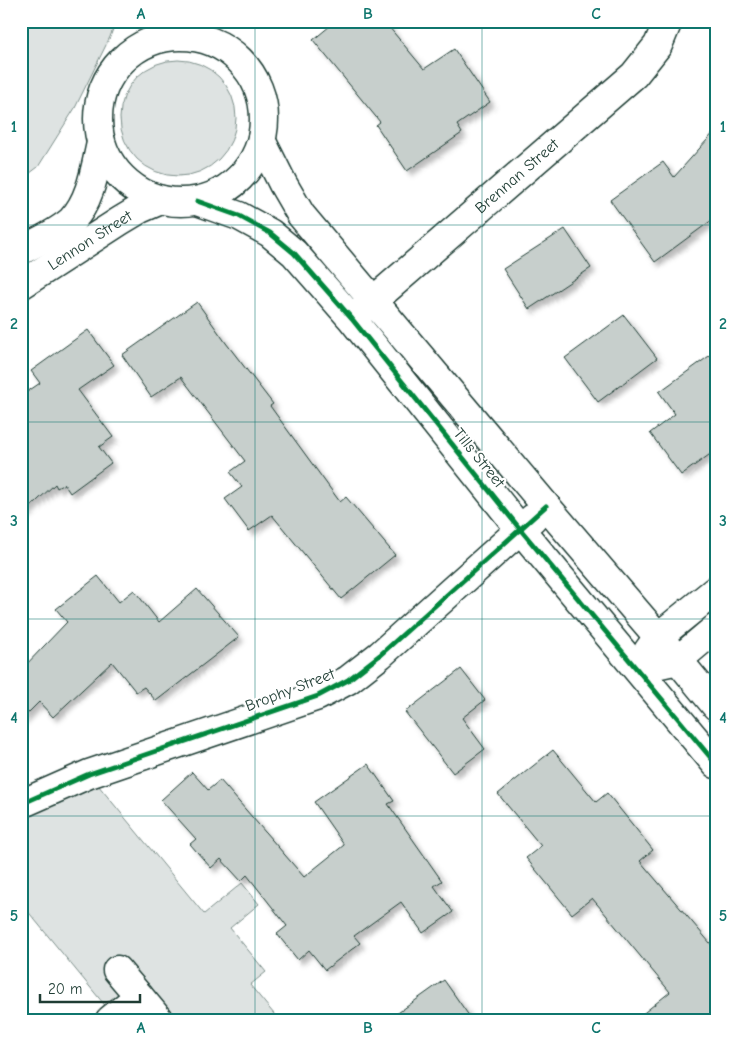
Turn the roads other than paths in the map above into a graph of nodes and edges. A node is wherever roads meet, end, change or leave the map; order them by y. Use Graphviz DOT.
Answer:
graph roads {
  1 [pos="151,21"];
  2 [pos="205,21"];
  3 [pos="668,21"];
  4 [pos="219,45"];
  5 [pos="125,56"];
  6 [pos="262,142"];
  7 [pos="101,143"];
  8 [pos="161,200"];
  9 [pos="197,201"];
  10 [pos="21,250"];
  11 [pos="21,285"];
  12 [pos="373,301"];
  13 [pos="352,319"];
  14 [pos="546,506"];
  15 [pos="520,529"];
  16 [pos="716,590"];
  17 [pos="716,628"];
  18 [pos="658,637"];
  19 [pos="678,660"];
  20 [pos="637,669"];
  21 [pos="716,706"];
  22 [pos="716,764"];
  23 [pos="21,804"];
  24 [pos="117,970"];
  25 [pos="139,996"];
  26 [pos="110,1020"];
  27 [pos="159,1020"];
  1 -- 5 [label="street"];
  2 -- 4 [label="street"];
  3 -- 12 [label="street, Brennan Street"];
  4 -- 5 [label="street"];
  4 -- 6 [label="street"];
  5 -- 7 [label="street"];
  6 -- 9 [label="street"];
  6 -- 12 [label="street, Tills Street"];
  7 -- 8 [label="street"];
  7 -- 10 [label="street, Lennon Street"];
  8 -- 9 [label="street"];
  8 -- 11 [label="street, Lennon Street"];
  9 -- 13 [label="street, Tills Street"];
  12 -- 13 [label="street, Brennan Street"];
  12 -- 14 [label="street, Tills Street"];
  13 -- 15 [label="street, Tills Street"];
  14 -- 15 [label="street, Brophy Street"];
  14 -- 18 [label="street, Tills Street"];
  15 -- 20 [label="street, Tills Street"];
  15 -- 23 [label="street, Brophy Street"];
  16 -- 18 [label="street"];
  17 -- 19 [label="street"];
  18 -- 19 [label="street, Tills Street"];
  18 -- 20 [label="street"];
  19 -- 20 [label="street"];
  19 -- 21 [label="street, Tills Street"];
  20 -- 22 [label="street, Tills Street"];
  24 -- 25 [label="street"];
  25 -- 26 [label="street"];
  25 -- 27 [label="street"];
}
